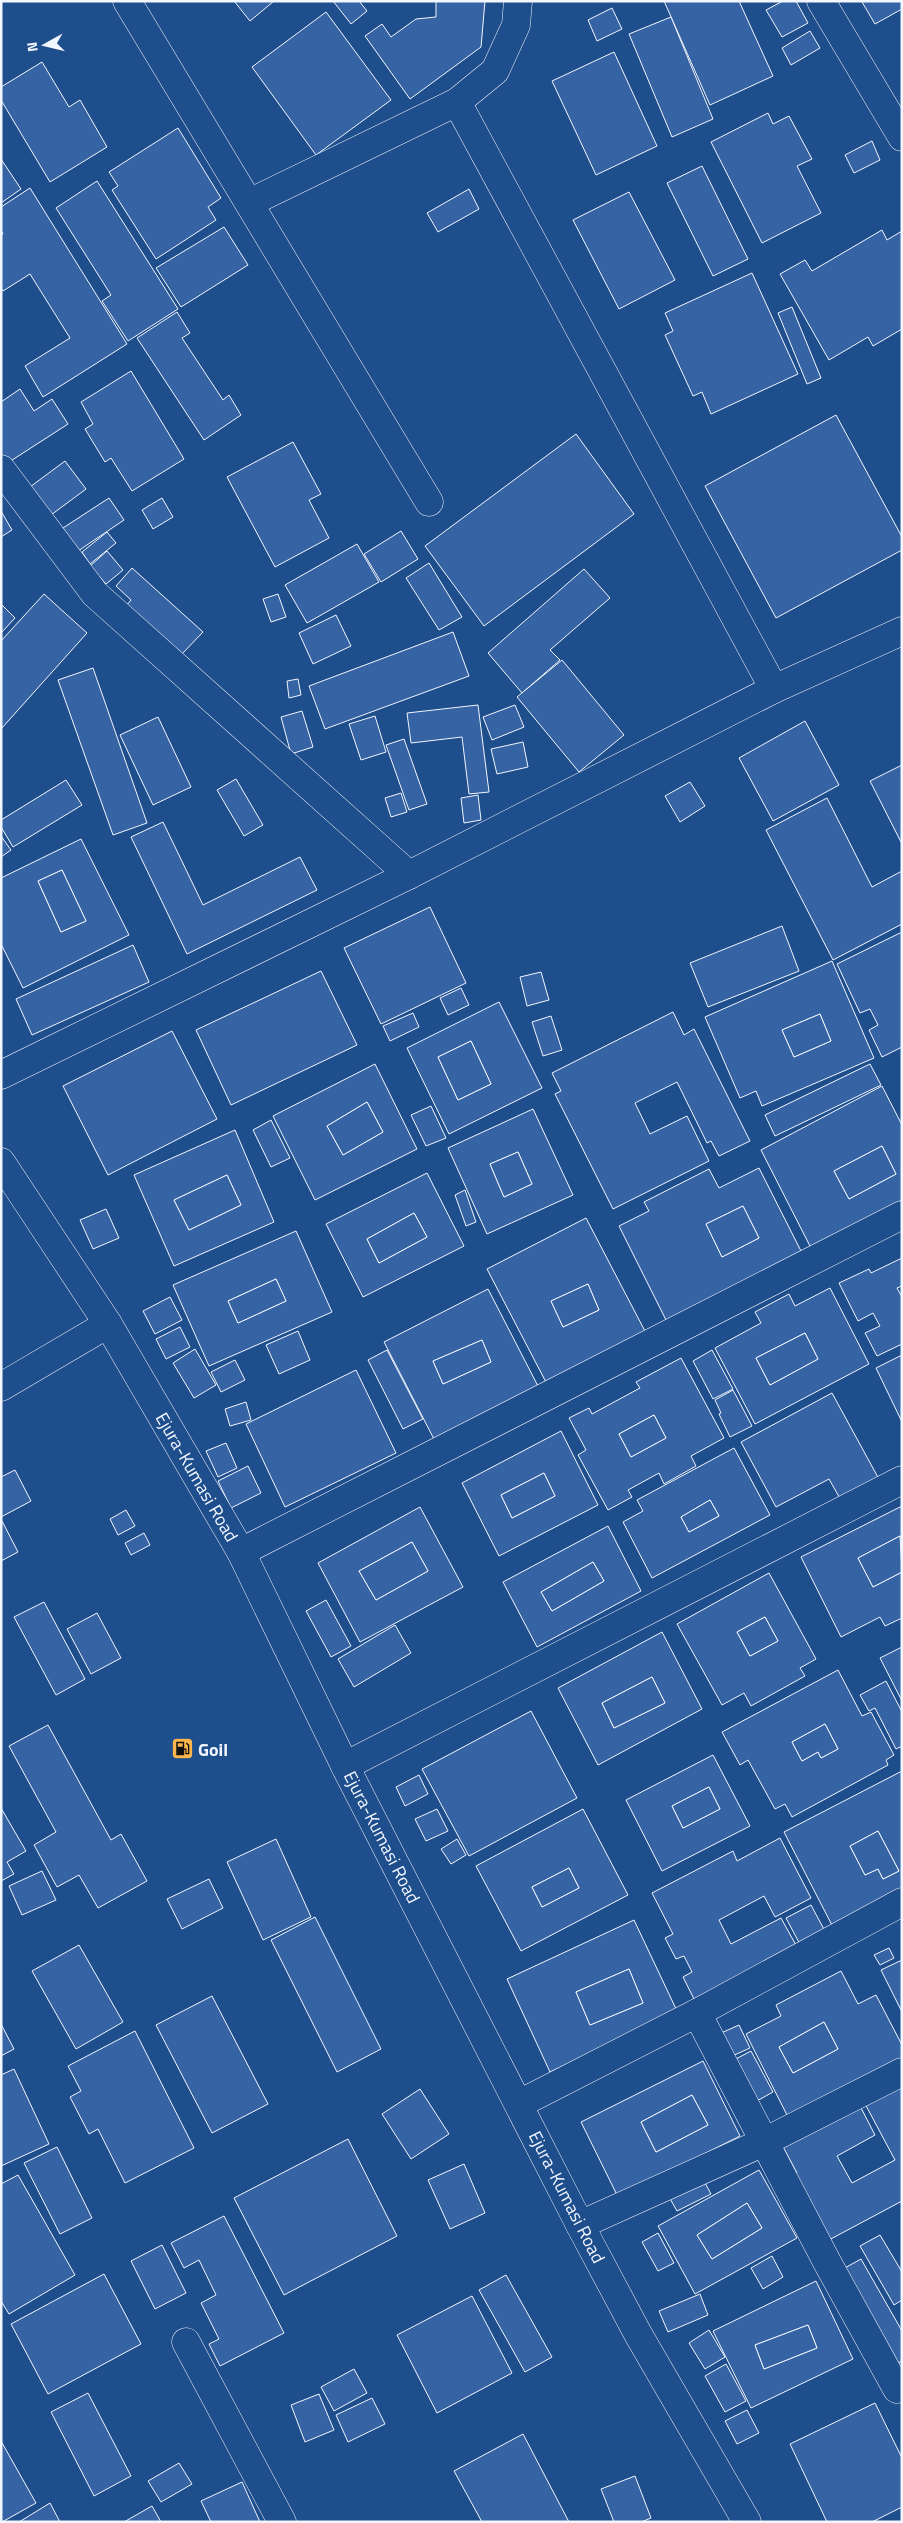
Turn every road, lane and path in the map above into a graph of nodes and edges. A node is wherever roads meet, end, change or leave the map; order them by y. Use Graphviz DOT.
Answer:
graph roads {
  1 [pos="127,1"];
  2 [pos="518,1"];
  3 [pos="821,1"];
  4 [pos="457,102"];
  5 [pos="902,137"];
  6 [pos="248,203"];
  7 [pos="1,469"];
  8 [pos="430,502"];
  9 [pos="902,631"];
  10 [pos="774,689"];
  11 [pos="409,875"];
  12 [pos="1,1075"];
  13 [pos="1,1162"];
  14 [pos="902,1215"];
  15 [pos="108,1324"];
  16 [pos="1,1387"];
  17 [pos="902,1480"];
  18 [pos="241,1552"];
  19 [pos="345,1766"];
  20 [pos="902,1902"];
  21 [pos="697,2013"];
  22 [pos="902,2072"];
  23 [pos="519,2104"];
  24 [pos="764,2142"];
  25 [pos="580,2225"];
  26 [pos="186,2342"];
  27 [pos="900,2391"];
  28 [pos="282,2522"];
  29 [pos="747,2522"];
  1 -- 6 [label="street"];
  2 -- 4 [label="street"];
  3 -- 5 [label="street"];
  4 -- 6 [label="street"];
  4 -- 10 [label="street"];
  6 -- 8 [label="street"];
  7 -- 11 [label="street"];
  9 -- 10 [label="street"];
  10 -- 11 [label="street"];
  11 -- 12 [label="street"];
  13 -- 15 [label="street, Ejura-Kumasi Road"];
  14 -- 18 [label="street"];
  15 -- 16 [label="street"];
  15 -- 18 [label="street, Ejura-Kumasi Road"];
  17 -- 19 [label="street"];
  18 -- 19 [label="street, Ejura-Kumasi Road"];
  19 -- 23 [label="street, Ejura-Kumasi Road"];
  20 -- 21 [label="street"];
  21 -- 23 [label="street"];
  21 -- 24 [label="street"];
  22 -- 24 [label="street"];
  23 -- 25 [label="street, Ejura-Kumasi Road"];
  24 -- 25 [label="street"];
  24 -- 27 [label="street"];
  25 -- 29 [label="street, Ejura-Kumasi Road"];
  26 -- 28 [label="street"];
}
